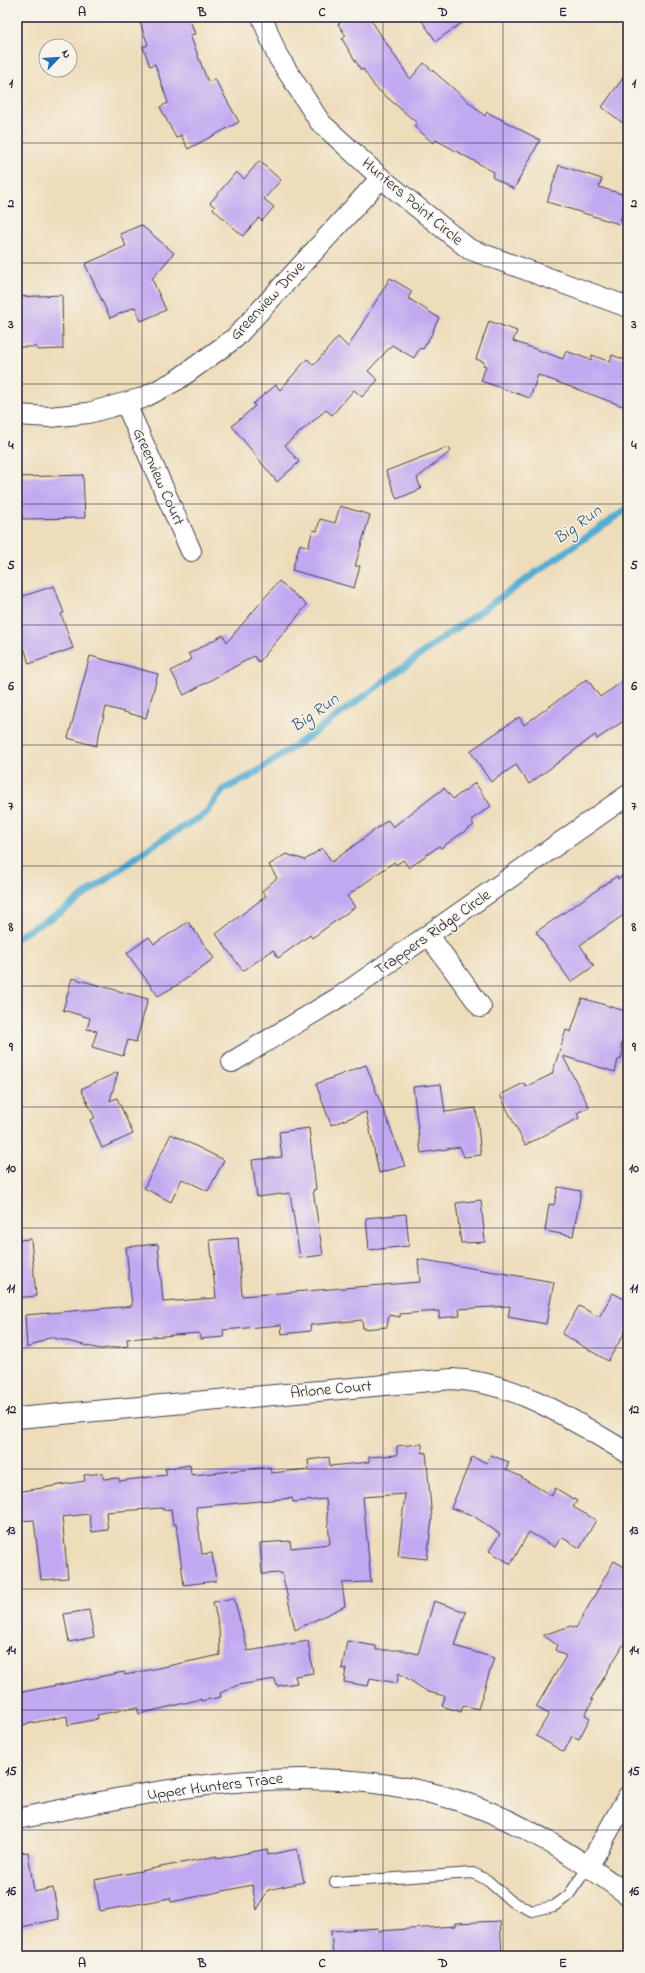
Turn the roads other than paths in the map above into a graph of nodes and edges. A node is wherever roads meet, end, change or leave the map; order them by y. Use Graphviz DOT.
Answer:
graph roads {
  1 [pos="262,17"];
  2 [pos="381,178"];
  3 [pos="628,307"];
  4 [pos="126,404"];
  5 [pos="17,416"];
  6 [pos="191,551"];
  7 [pos="628,795"];
  8 [pos="429,936"];
  9 [pos="481,1007"];
  10 [pos="232,1062"];
  11 [pos="17,1418"];
  12 [pos="628,1453"];
  13 [pos="628,1796"];
  14 [pos="17,1819"];
  15 [pos="588,1867"];
  16 [pos="334,1882"];
  17 [pos="628,1895"];
  1 -- 2 [label="street, Hunters Point Circle"];
  2 -- 3 [label="street, Hunters Point Circle"];
  2 -- 4 [label="street, Greenview Drive"];
  4 -- 5 [label="street, Greenview Drive"];
  4 -- 6 [label="street, Greenview Court"];
  7 -- 8 [label="street, Trappers Ridge Circle"];
  8 -- 9 [label="street"];
  8 -- 10 [label="street, Trappers Ridge Circle"];
  11 -- 12 [label="street, Arlone Court"];
  13 -- 15 [label="street"];
  14 -- 15 [label="street, Upper Hunters Trace"];
  15 -- 16 [label="lane"];
  15 -- 17 [label="street, Upper Hunters Trace"];
}
